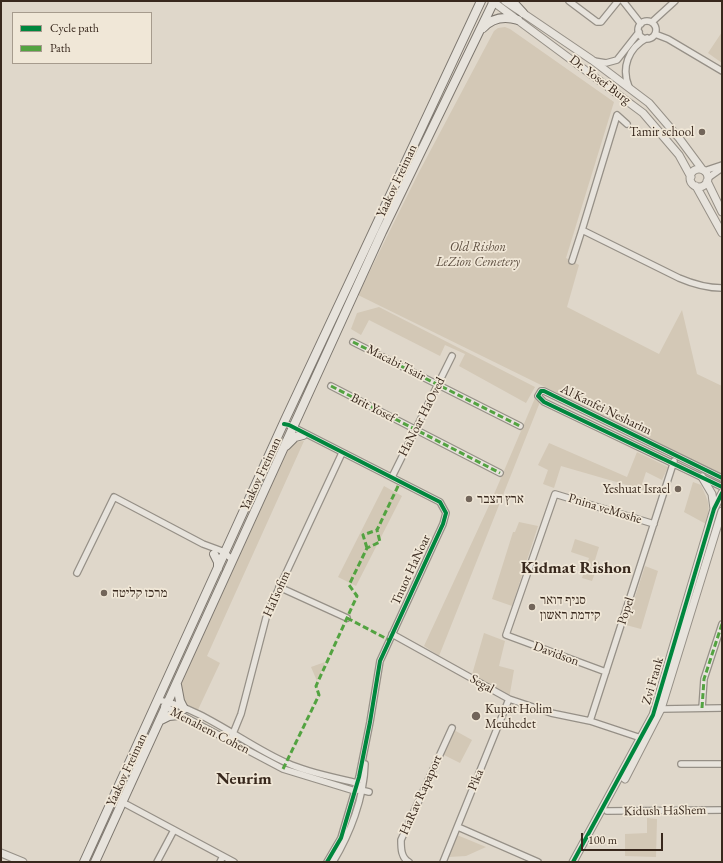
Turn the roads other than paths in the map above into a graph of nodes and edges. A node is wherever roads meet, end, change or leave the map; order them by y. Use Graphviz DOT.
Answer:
graph roads {
  1 [pos="481,1"];
  2 [pos="493,1"];
  3 [pos="505,1"];
  4 [pos="512,1"];
  5 [pos="569,1"];
  6 [pos="618,1"];
  7 [pos="623,1"];
  8 [pos="675,1"];
  9 [pos="521,17"];
  10 [pos="652,22"];
  11 [pos="641,24"];
  12 [pos="639,32"];
  13 [pos="478,33"];
  14 [pos="655,34"];
  15 [pos="647,38"];
  16 [pos="592,60"];
  17 [pos="722,71"];
  18 [pos="629,87"];
  19 [pos="627,124"];
  20 [pos="722,166"];
  21 [pos="705,175"];
  22 [pos="691,177"];
  23 [pos="696,186"];
  24 [pos="722,212"];
  25 [pos="582,230"];
  26 [pos="722,233"];
  27 [pos="572,261"];
  28 [pos="722,288"];
  29 [pos="353,342"];
  30 [pos="452,356"];
  31 [pos="438,384"];
  32 [pos="331,386"];
  33 [pos="298,415"];
  34 [pos="284,424"];
  35 [pos="520,426"];
  36 [pos="292,428"];
  37 [pos="416,429"];
  38 [pos="305,435"];
  39 [pos="284,448"];
  40 [pos="342,453"];
  41 [pos="675,456"];
  42 [pos="673,463"];
  43 [pos="500,473"];
  44 [pos="702,477"];
  45 [pos="392,478"];
  46 [pos="722,478"];
  47 [pos="722,487"];
  48 [pos="722,493"];
  49 [pos="714,509"];
  50 [pos="722,511"];
  51 [pos="654,524"];
  52 [pos="220,554"];
  53 [pos="233,560"];
  54 [pos="77,573"];
  55 [pos="279,587"];
  56 [pos="347,618"];
  57 [pos="722,624"];
  58 [pos="392,634"];
  59 [pos="506,635"];
  60 [pos="606,672"];
  61 [pos="177,684"];
  62 [pos="509,699"];
  63 [pos="158,700"];
  64 [pos="168,705"];
  65 [pos="702,708"];
  66 [pos="722,708"];
  67 [pos="661,709"];
  68 [pos="182,712"];
  69 [pos="161,720"];
  70 [pos="590,721"];
  71 [pos="452,728"];
  72 [pos="232,733"];
  73 [pos="643,739"];
  74 [pos="230,741"];
  75 [pos="365,753"];
  76 [pos="681,764"];
  77 [pos="722,764"];
  78 [pos="357,783"];
  79 [pos="361,790"];
  80 [pos="355,792"];
  81 [pos="369,792"];
  82 [pos="122,802"];
  83 [pos="722,810"];
  84 [pos="607,811"];
  85 [pos="458,826"];
  86 [pos="174,830"];
  87 [pos="1,853"];
  88 [pos="223,856"];
  89 [pos="83,860"];
  90 [pos="23,862"];
  91 [pos="95,862"];
  92 [pos="157,862"];
  93 [pos="220,862"];
  94 [pos="234,862"];
  95 [pos="327,862"];
  96 [pos="333,862"];
  97 [pos="409,862"];
  98 [pos="443,862"];
  99 [pos="538,862"];
  100 [pos="573,862"];
  101 [pos="577,862"];
  1 -- 34 [label="main road, Yaakov Freiman"];
  2 -- 9 [label="street, Dr. Yosef Burg"];
  2 -- 13 [label="main road, Yaakov Freiman"];
  3 -- 9 [label="street, Dr. Yosef Burg"];
  4 -- 9 [label="main road"];
  5 -- 6 [label="street"];
  7 -- 11 [label="street"];
  8 -- 10 [label="street"];
  9 -- 13 [label="main road"];
  9 -- 16 [label="street, Dr. Yosef Burg"];
  9 -- 22 [label="street, Dr. Yosef Burg"];
  10 -- 11 [label="street"];
  10 -- 14 [label="street"];
  11 -- 12 [label="street"];
  12 -- 15 [label="street"];
  12 -- 16 [label="street"];
  13 -- 33 [label="main road, Yaakov Freiman"];
  14 -- 15 [label="street"];
  14 -- 17 [label="street"];
  15 -- 18 [label="street"];
  16 -- 18 [label="street, Dr. Yosef Burg"];
  18 -- 21 [label="street, Dr. Yosef Burg"];
  19 -- 25 [label="street"];
  20 -- 21 [label="street"];
  21 -- 22 [label="street"];
  21 -- 23 [label="street"];
  21 -- 24 [label="street, Dr. Yosef Burg"];
  22 -- 23 [label="street"];
  23 -- 26 [label="street"];
  25 -- 27 [label="street"];
  25 -- 28 [label="street"];
  29 -- 31 [label="street, Macabi Tsair"];
  30 -- 31 [label="street, HaNoar HaOved"];
  31 -- 35 [label="street, Macabi Tsair"];
  31 -- 37 [label="street, HaNoar HaOved"];
  32 -- 37 [label="street, Brit Yosef"];
  33 -- 36 [label="main road, Yaakov Freiman"];
  33 -- 38 [label="main road"];
  34 -- 36 [label="street, Tnuot HaNoar"];
  34 -- 52 [label="main road, Yaakov Freiman"];
  36 -- 38 [label="street, Tnuot HaNoar"];
  36 -- 39 [label="main road, Yaakov Freiman"];
  37 -- 43 [label="street, Brit Yosef"];
  37 -- 45 [label="street, HaNoar HaOved"];
  38 -- 39 [label="main road"];
  38 -- 40 [label="street, Tnuot HaNoar"];
  39 -- 53 [label="main road, Yaakov Freiman"];
  40 -- 45 [label="street, Tnuot HaNoar"];
  40 -- 55 [label="street, HaTsofim"];
  41 -- 42 [label="street, Popel"];
  41 -- 42 [label="street, Al Kanfei Nesharim"];
  41 -- 46 [label="street, Al Kanfei Nesharim"];
  42 -- 44 [label="street, Al Kanfei Nesharim"];
  42 -- 51 [label="street, Popel"];
  44 -- 47 [label="street, Al Kanfei Nesharim"];
  44 -- 49 [label="street"];
  45 -- 58 [label="street, Tnuot HaNoar"];
  48 -- 49 [label="street, Zvi Frank"];
  49 -- 73 [label="street, Zvi Frank"];
  50 -- 67 [label="street, Zvi Frank"];
  51 -- 59 [label="street, Pnina veMoshe"];
  51 -- 60 [label="street, Popel"];
  52 -- 53 [label="street"];
  52 -- 54 [label="street"];
  52 -- 63 [label="main road, Yaakov Freiman"];
  53 -- 61 [label="main road, Yaakov Freiman"];
  55 -- 56 [label="street"];
  55 -- 72 [label="street, HaTsofim"];
  57 -- 65 [label="street"];
  58 -- 62 [label="street, Segal"];
  58 -- 75 [label="street, Tnuot HaNoar"];
  59 -- 60 [label="street, Davidson"];
  60 -- 70 [label="street, Popel"];
  61 -- 64 [label="main road, Yaakov Freiman"];
  61 -- 68 [label="main road"];
  62 -- 70 [label="street, Segal"];
  62 -- 85 [label="street, Pika"];
  63 -- 64 [label="street, Menahem Cohen"];
  63 -- 89 [label="main road, Yaakov Freiman"];
  64 -- 68 [label="street, Menahem Cohen"];
  64 -- 69 [label="main road, Yaakov Freiman"];
  65 -- 66 [label="street"];
  65 -- 67 [label="street"];
  67 -- 73 [label="street, Zvi Frank"];
  68 -- 69 [label="main road"];
  68 -- 72 [label="street, Menahem Cohen"];
  68 -- 74 [label="street, Menahem Cohen"];
  69 -- 82 [label="main road, Yaakov Freiman"];
  70 -- 73 [label="street, Segal"];
  71 -- 97 [label="street, HaRav Rapaport"];
  72 -- 74 [label="street, HaTsofim"];
  72 -- 78 [label="street, Menahem Cohen"];
  73 -- 84 [label="street, Zvi Frank"];
  73 -- 100 [label="street, Zvi Frank"];
  74 -- 80 [label="street, Menahem Cohen"];
  75 -- 78 [label="street, Tnuot HaNoar"];
  75 -- 79 [label="street, Tnuot HaNoar"];
  76 -- 77 [label="street"];
  78 -- 79 [label="street"];
  78 -- 80 [label="street, Tnuot HaNoar"];
  79 -- 80 [label="street"];
  79 -- 81 [label="street"];
  79 -- 96 [label="street, Tnuot HaNoar"];
  80 -- 95 [label="street, Tnuot HaNoar"];
  82 -- 86 [label="street"];
  82 -- 91 [label="main road, Yaakov Freiman"];
  83 -- 84 [label="street, Kidush HaShem"];
  84 -- 101 [label="street, Zvi Frank"];
  85 -- 98 [label="street, Pika"];
  85 -- 99 [label="street"];
  86 -- 88 [label="street"];
  86 -- 92 [label="street"];
  87 -- 90 [label="street"];
  88 -- 93 [label="street"];
  88 -- 94 [label="street"];
}
